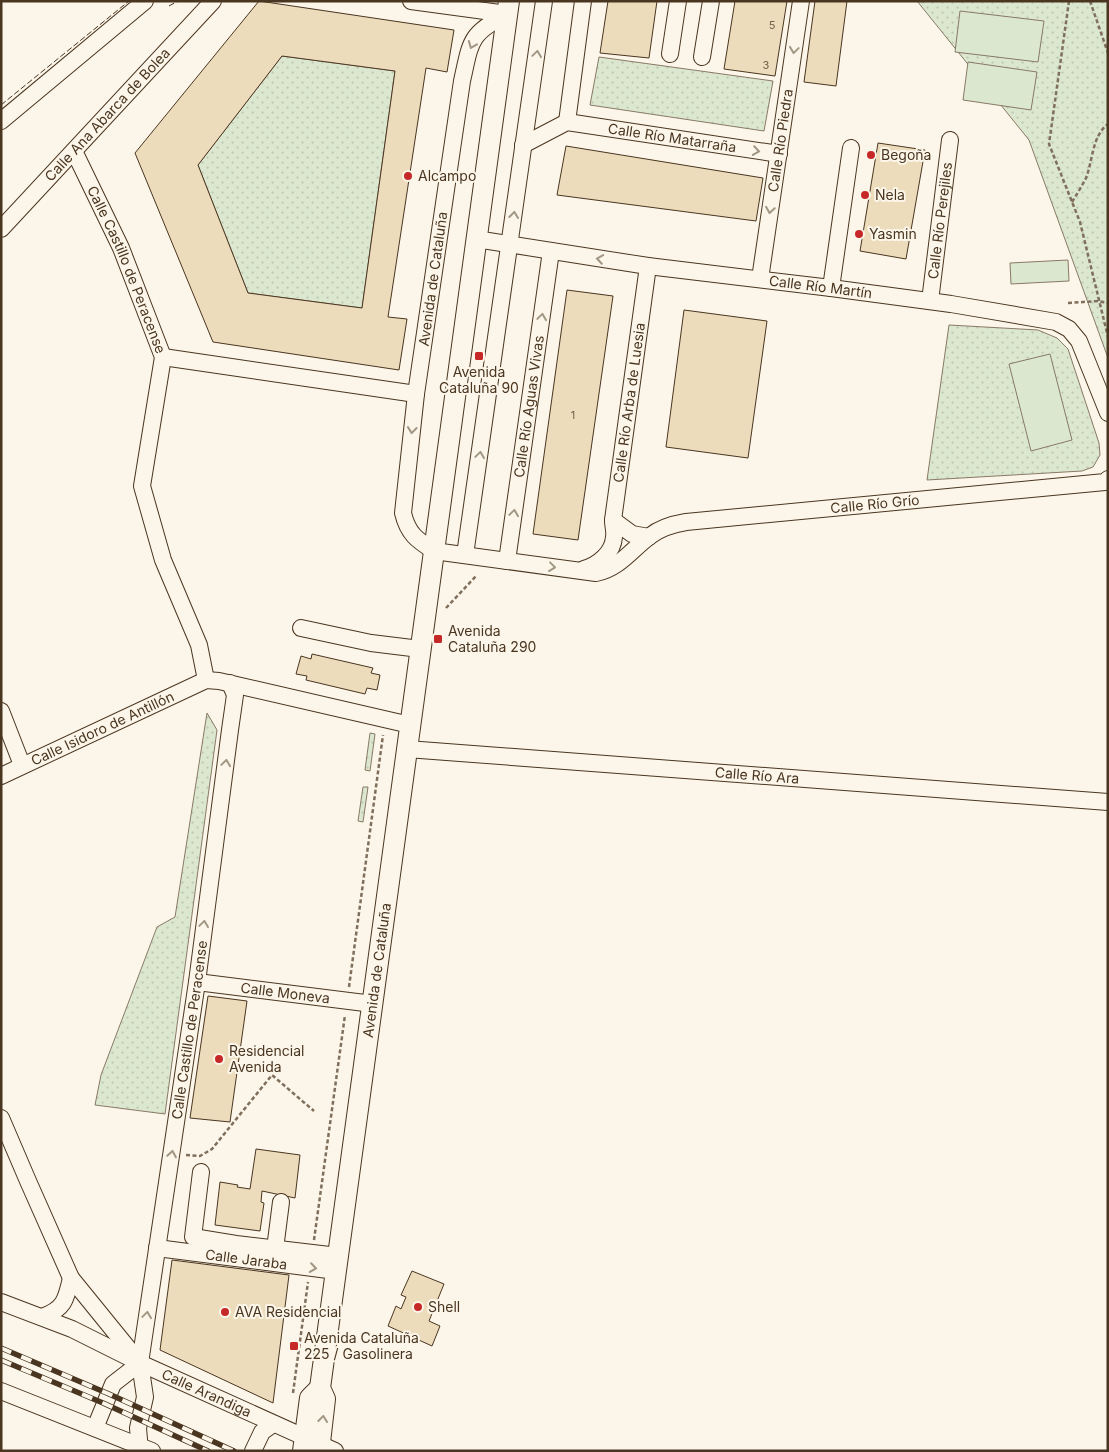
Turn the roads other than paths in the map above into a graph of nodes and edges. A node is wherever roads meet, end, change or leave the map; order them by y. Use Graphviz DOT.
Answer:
graph roads {
  1 [pos="145,1"];
  2 [pos="213,1"];
  3 [pos="412,1"];
  4 [pos="544,1"];
  5 [pos="583,1"];
  6 [pos="678,1"];
  7 [pos="710,1"];
  8 [pos="801,1"];
  9 [pos="507,5"];
  10 [pos="670,54"];
  11 [pos="702,57"];
  12 [pos="1,121"];
  13 [pos="567,122"];
  14 [pos="950,140"];
  15 [pos="523,145"];
  16 [pos="851,148"];
  17 [pos="74,151"];
  18 [pos="779,154"];
  19 [pos="1,229"];
  20 [pos="476,240"];
  21 [pos="511,245"];
  22 [pos="551,251"];
  23 [pos="648,266"];
  24 [pos="760,279"];
  25 [pos="831,288"];
  26 [pos="930,301"];
  27 [pos="163,357"];
  28 [pos="416,394"];
  29 [pos="1108,413"];
  30 [pos="1106,480"];
  31 [pos="613,520"];
  32 [pos="614,538"];
  33 [pos="644,542"];
  34 [pos="434,551"];
  35 [pos="466,555"];
  36 [pos="507,561"];
  37 [pos="580,570"];
  38 [pos="301,628"];
  39 [pos="420,649"];
  40 [pos="206,680"];
  41 [pos="236,688"];
  42 [pos="1,711"];
  43 [pos="410,725"];
  44 [pos="407,749"];
  45 [pos="22,765"];
  46 [pos="1,776"];
  47 [pos="1108,802"];
  48 [pos="197,982"];
  49 [pos="373,1004"];
  50 [pos="1,1118"];
  51 [pos="201,1172"];
  52 [pos="281,1202"];
  53 [pos="157,1248"];
  54 [pos="275,1249"];
  55 [pos="337,1264"];
  56 [pos="71,1278"];
  57 [pos="1,1302"];
  58 [pos="42,1317"];
  59 [pos="140,1363"];
  60 [pos="1,1392"];
  61 [pos="273,1424"];
  62 [pos="95,1428"];
  63 [pos="316,1446"];
  64 [pos="144,1449"];
  65 [pos="253,1451"];
  1 -- 12 [label="street"];
  2 -- 17 [label="street, Calle Ana Abarca de Bolea"];
  3 -- 9 [label="street"];
  15 -- 4 [label="street, one-way"];
  5 -- 13 [label="street"];
  6 -- 10 [label="street"];
  7 -- 11 [label="street"];
  8 -- 18 [label="street, Calle Río Piedra, one-way"];
  9 -- 20 [label="main road, Avenida de Cataluña"];
  9 -- 28 [label="street, Avenida de Cataluña, one-way"];
  13 -- 15 [label="street"];
  13 -- 18 [label="street, Calle Río Matarraña, one-way"];
  14 -- 26 [label="street, Calle Río Perejiles"];
  21 -- 15 [label="street, one-way"];
  16 -- 25 [label="street"];
  17 -- 19 [label="street, Calle Ana Abarca de Bolea"];
  17 -- 27 [label="street, Calle Castillo de Peracense"];
  18 -- 24 [label="street, Calle Río Piedra, one-way"];
  20 -- 21 [label="street, Calle Río Martín"];
  20 -- 34 [label="main road, Avenida de Cataluña"];
  21 -- 22 [label="street, Calle Río Martín"];
  35 -- 21 [label="street, one-way"];
  23 -- 22 [label="street, Calle Río Martín, one-way"];
  36 -- 22 [label="street, Calle Río Aguas Vivas, one-way"];
  23 -- 24 [label="street, Calle Río Martín"];
  23 -- 31 [label="street, Calle Río Arba de Luesia"];
  24 -- 25 [label="street, Calle Río Martín"];
  25 -- 26 [label="street, Calle Río Martín"];
  26 -- 29 [label="street, Calle Río Martín"];
  27 -- 28 [label="street"];
  27 -- 40 [label="street, Calle Castillo de Peracense"];
  28 -- 34 [label="street, Avenida de Cataluña, one-way"];
  30 -- 33 [label="street, Calle Río Grío"];
  31 -- 32 [label="street, Calle Río Arba de Luesia"];
  31 -- 33 [label="street"];
  32 -- 33 [label="street"];
  32 -- 37 [label="street"];
  33 -- 37 [label="street, Calle Río Grío"];
  34 -- 35 [label="street, Calle Río Grío"];
  34 -- 39 [label="main road, Avenida de Cataluña"];
  35 -- 36 [label="street, Calle Río Grío"];
  36 -- 37 [label="street, Calle Río Grío, one-way"];
  38 -- 39 [label="street"];
  39 -- 43 [label="main road, Avenida de Cataluña"];
  40 -- 41 [label="street"];
  40 -- 45 [label="street, Calle Isidoro de Antillón"];
  41 -- 43 [label="street"];
  48 -- 41 [label="street, Calle Castillo de Peracense, one-way"];
  42 -- 45 [label="street"];
  43 -- 44 [label="main road, Avenida de Cataluña"];
  44 -- 47 [label="street, Calle Río Ara"];
  44 -- 49 [label="main road, Avenida de Cataluña"];
  45 -- 46 [label="street, Calle Isidoro de Antillón"];
  48 -- 49 [label="street, Calle Moneva"];
  53 -- 48 [label="street, Calle Castillo de Peracense, one-way"];
  49 -- 55 [label="main road, Avenida de Cataluña"];
  50 -- 56 [label="street"];
  51 -- 54 [label="street"];
  52 -- 54 [label="street"];
  53 -- 55 [label="street, Calle Jaraba, one-way"];
  59 -- 53 [label="street, Calle Castillo de Peracense, one-way"];
  54 -- 55 [label="street"];
  55 -- 63 [label="main road, Avenida de Cataluña"];
  56 -- 58 [label="street"];
  56 -- 59 [label="street"];
  57 -- 58 [label="street, Calle Arandiga"];
  58 -- 59 [label="street, Calle Arandiga"];
  59 -- 61 [label="street, Calle Arandiga"];
  59 -- 62 [label="street"];
  59 -- 64 [label="street"];
  60 -- 62 [label="street"];
  61 -- 63 [label="street, Calle Arandiga"];
  61 -- 65 [label="street"];
  62 -- 64 [label="street"];
}
